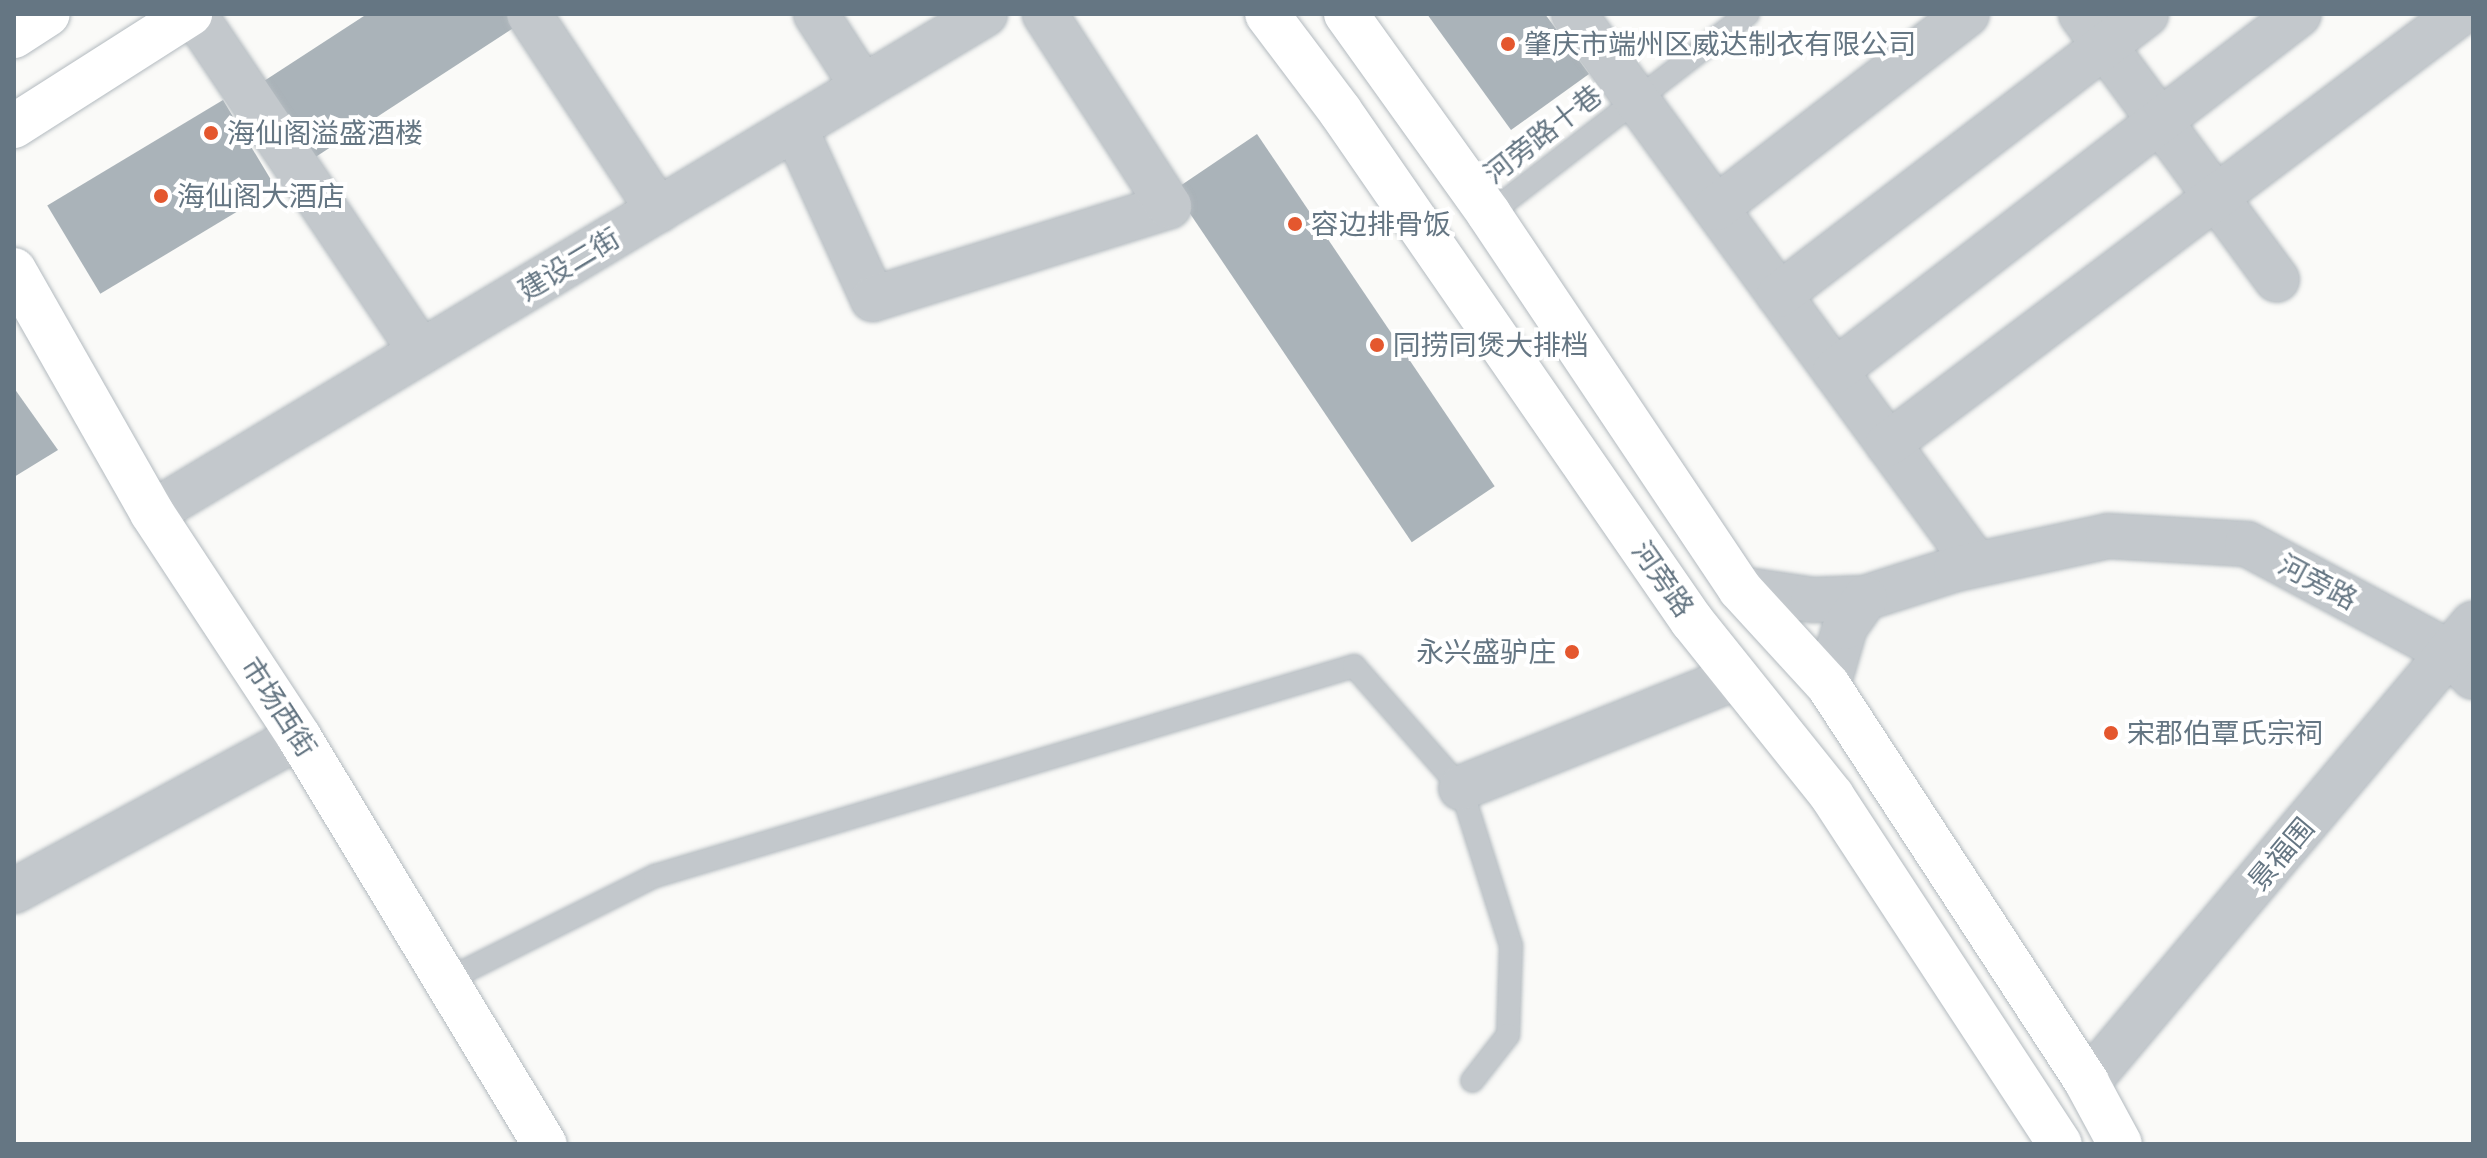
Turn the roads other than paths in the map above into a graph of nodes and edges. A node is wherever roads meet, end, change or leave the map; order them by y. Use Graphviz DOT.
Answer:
graph roads {
  1 [pos="48,14"];
  2 [pos="192,14"];
  3 [pos="529,14"];
  4 [pos="816,14"];
  5 [pos="985,14"];
  6 [pos="1045,14"];
  7 [pos="1267,14"];
  8 [pos="1346,14"];
  9 [pos="1574,14"];
  10 [pos="1748,14"];
  11 [pos="1967,14"];
  12 [pos="2146,14"];
  13 [pos="2299,14"];
  14 [pos="2459,14"];
  15 [pos="2093,30"];
  16 [pos="14,36"];
  17 [pos="863,87"];
  18 [pos="1637,100"];
  19 [pos="2160,121"];
  20 [pos="14,126"];
  21 [pos="795,128"];
  22 [pos="2216,197"];
  23 [pos="1716,208"];
  24 [pos="658,210"];
  25 [pos="1489,214"];
  26 [pos="14,270"];
  27 [pos="2277,280"];
  28 [pos="1779,295"];
  29 [pos="421,352"];
  30 [pos="1835,371"];
  31 [pos="1888,444"];
  32 [pos="152,513"];
  33 [pos="1976,564"];
  34 [pos="1740,589"];
  35 [pos="1865,598"];
  36 [pos="2465,652"];
  37 [pos="1737,677"];
  38 [pos="1828,685"];
  39 [pos="299,737"];
  40 [pos="1461,788"];
  41 [pos="14,891"];
  42 [pos="447,980"];
  43 [pos="1472,1081"];
  44 [pos="2087,1083"];
  45 [pos="2050,1127"];
  46 [pos="545,1144"];
  47 [pos="2120,1144"];
  1 -- 16 [label="street"];
  2 -- 20 [label="street"];
  2 -- 29 [label="street"];
  3 -- 24 [label="street"];
  4 -- 17 [label="street"];
  5 -- 17 [label="street, 建设二街"];
  6 -- 21 [label="street"];
  7 -- 37 [label="street, 河旁路"];
  8 -- 25 [label="street, 河旁路"];
  9 -- 18 [label="street"];
  10 -- 18 [label="lane, 河旁路十巷"];
  11 -- 23 [label="street"];
  12 -- 15 [label="street"];
  13 -- 19 [label="street"];
  14 -- 22 [label="street"];
  15 -- 19 [label="street"];
  15 -- 28 [label="street"];
  17 -- 21 [label="street, 建设二街"];
  18 -- 23 [label="street"];
  18 -- 25 [label="lane, 河旁路十巷"];
  19 -- 22 [label="street"];
  19 -- 30 [label="street"];
  21 -- 24 [label="street, 建设二街"];
  22 -- 27 [label="street"];
  22 -- 31 [label="street"];
  23 -- 28 [label="street"];
  24 -- 29 [label="street, 建设二街"];
  25 -- 34 [label="street, 河旁路"];
  26 -- 32 [label="street, 市场西街"];
  28 -- 30 [label="street"];
  29 -- 32 [label="street, 建设二街"];
  30 -- 31 [label="street"];
  31 -- 33 [label="street"];
  32 -- 39 [label="street, 市场西街"];
  33 -- 35 [label="street, 河旁路"];
  33 -- 36 [label="street, 河旁路"];
  34 -- 35 [label="street, 河旁路"];
  34 -- 38 [label="street, 河旁路"];
  35 -- 38 [label="street"];
  36 -- 44 [label="street, 景福围"];
  37 -- 40 [label="street"];
  37 -- 45 [label="street, 河旁路"];
  38 -- 44 [label="street, 河旁路"];
  39 -- 41 [label="street"];
  39 -- 42 [label="street, 市场西街"];
  40 -- 42 [label="lane"];
  40 -- 43 [label="lane"];
  42 -- 46 [label="street, 市场西街"];
  44 -- 45 [label="street"];
  44 -- 47 [label="street, 河旁路"];
}
